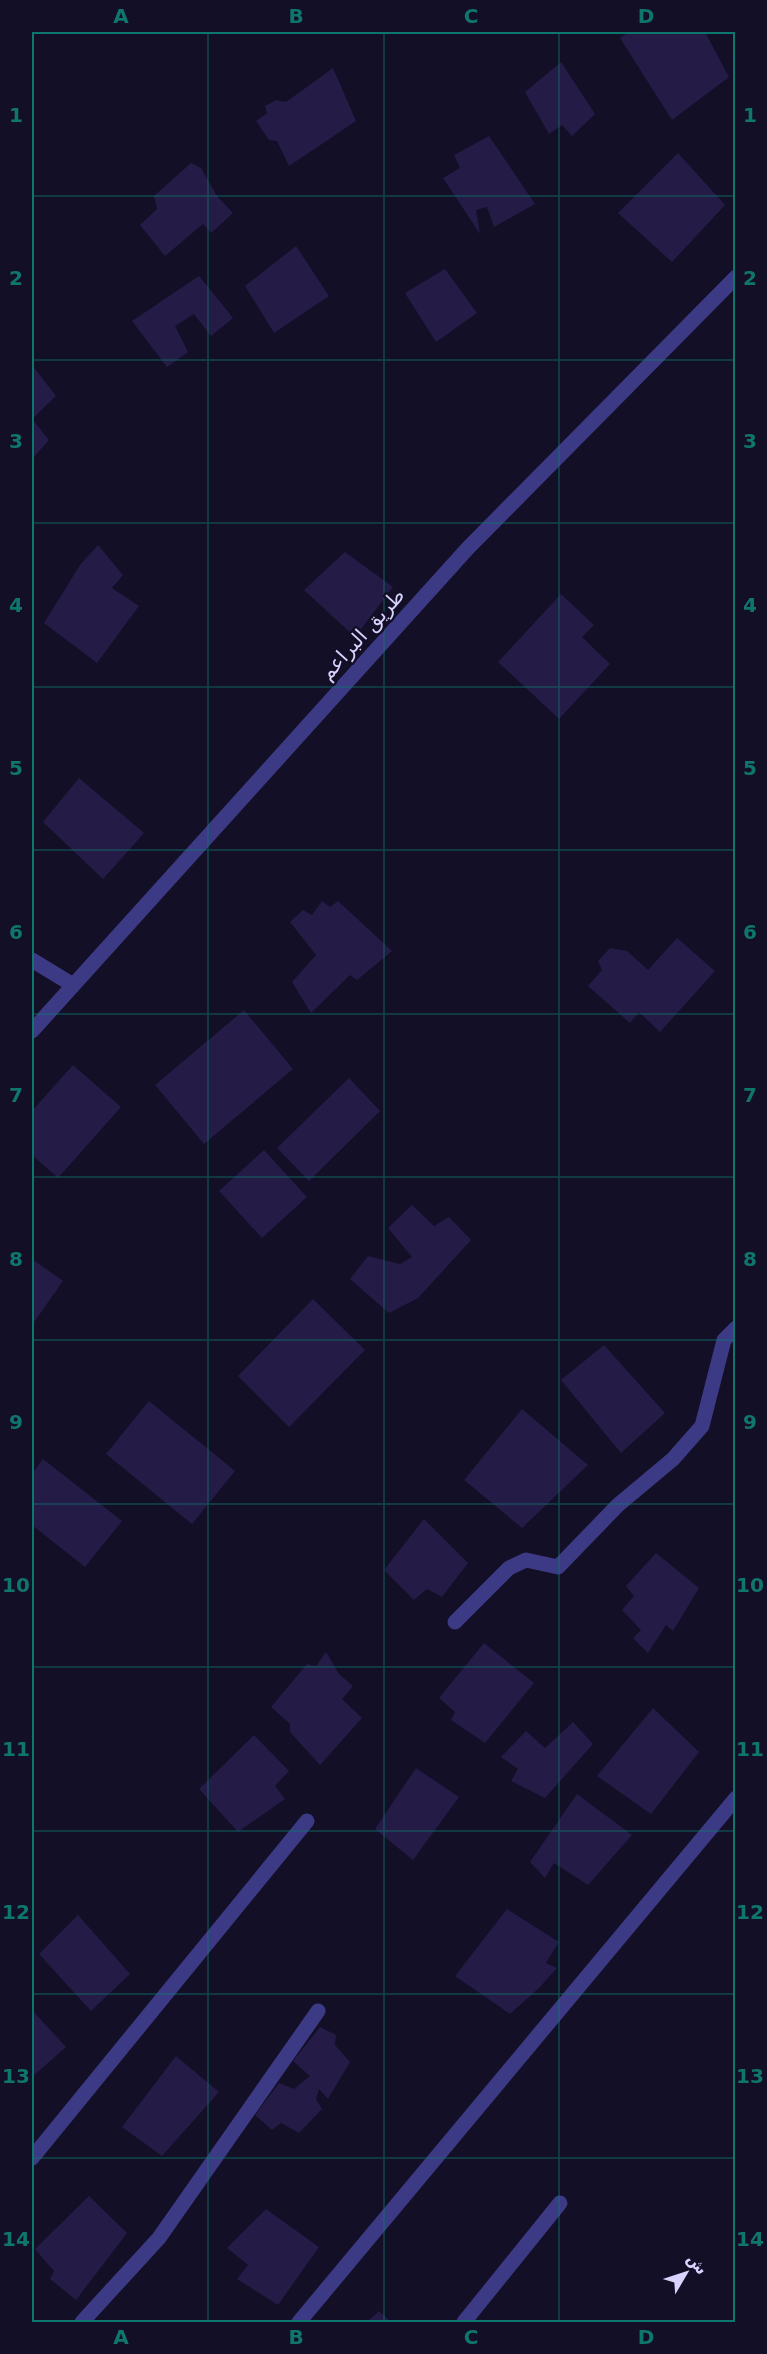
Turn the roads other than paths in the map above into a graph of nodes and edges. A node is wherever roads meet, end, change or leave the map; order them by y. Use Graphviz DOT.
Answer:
graph roads {
  1 [pos="735,277"];
  2 [pos="32,960"];
  3 [pos="73,985"];
  4 [pos="32,1031"];
  5 [pos="735,1328"];
  6 [pos="455,1622"];
  7 [pos="735,1798"];
  8 [pos="307,1821"];
  9 [pos="318,2012"];
  10 [pos="32,2158"];
  11 [pos="560,2203"];
  12 [pos="82,2322"];
  13 [pos="299,2322"];
  14 [pos="464,2322"];
  1 -- 3 [label="street, طريق البراعم"];
  2 -- 3 [label="street"];
  3 -- 4 [label="street, طريق البراعم"];
  5 -- 6 [label="street"];
  7 -- 13 [label="street"];
  8 -- 10 [label="street"];
  9 -- 12 [label="street"];
  11 -- 14 [label="street"];
}
